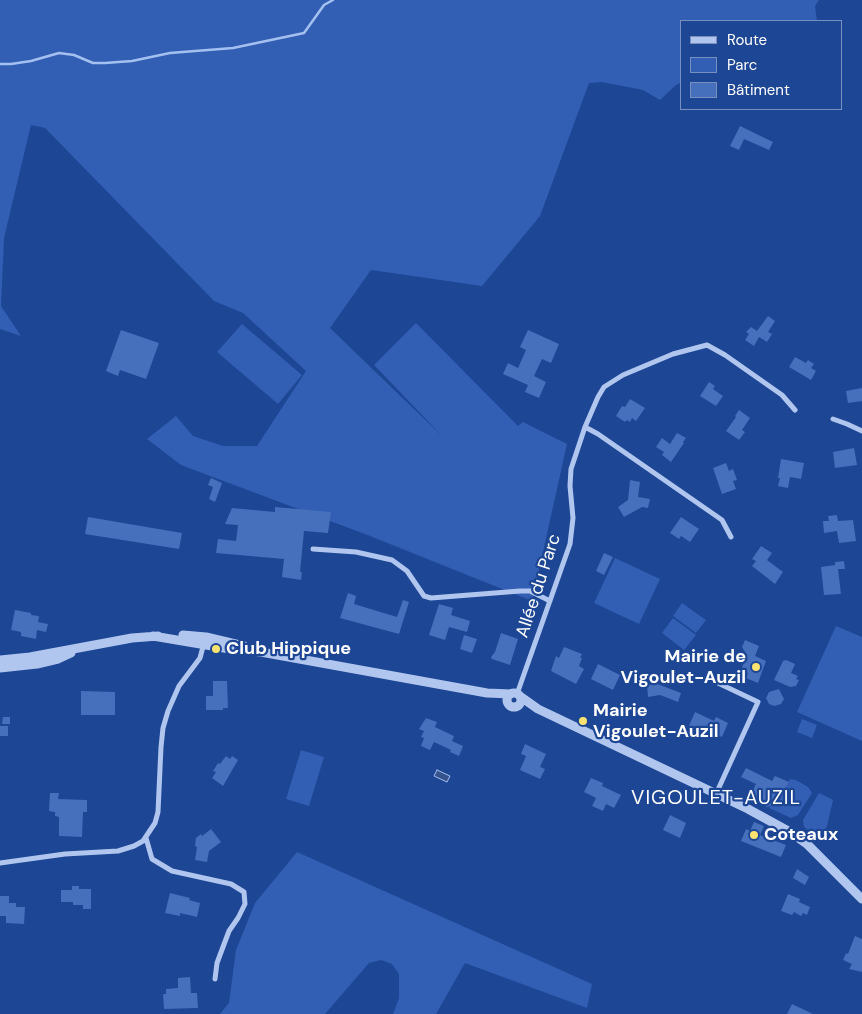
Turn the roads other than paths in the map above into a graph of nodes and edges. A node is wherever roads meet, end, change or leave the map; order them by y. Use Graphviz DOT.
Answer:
graph roads {
  1 [pos="795,410"];
  2 [pos="833,419"];
  3 [pos="585,427"];
  4 [pos="862,431"];
  5 [pos="731,536"];
  6 [pos="313,549"];
  7 [pos="550,601"];
  8 [pos="205,641"];
  9 [pos="83,648"];
  10 [pos="0,660"];
  11 [pos="0,668"];
  12 [pos="718,683"];
  13 [pos="488,693"];
  14 [pos="517,695"];
  15 [pos="508,703"];
  16 [pos="517,707"];
  17 [pos="538,709"];
  18 [pos="716,794"];
  19 [pos="146,838"];
  20 [pos="0,863"];
  21 [pos="862,899"];
  22 [pos="215,979"];
  1 -- 3 [label="street, Allée du Parc"];
  2 -- 4 [label="street"];
  3 -- 5 [label="street"];
  3 -- 7 [label="street, Allée du Parc"];
  6 -- 7 [label="street"];
  7 -- 14 [label="street, Allée du Parc"];
  8 -- 9 [label="street"];
  8 -- 13 [label="street"];
  8 -- 19 [label="street"];
  9 -- 10 [label="street"];
  9 -- 11 [label="street"];
  12 -- 18 [label="street"];
  13 -- 14 [label="street"];
  13 -- 15 [label="street"];
  14 -- 15 [label="street"];
  14 -- 16 [label="street"];
  14 -- 17 [label="street"];
  15 -- 16 [label="street"];
  16 -- 17 [label="street"];
  17 -- 18 [label="street"];
  18 -- 21 [label="street"];
  19 -- 20 [label="street"];
  19 -- 22 [label="street"];
}
